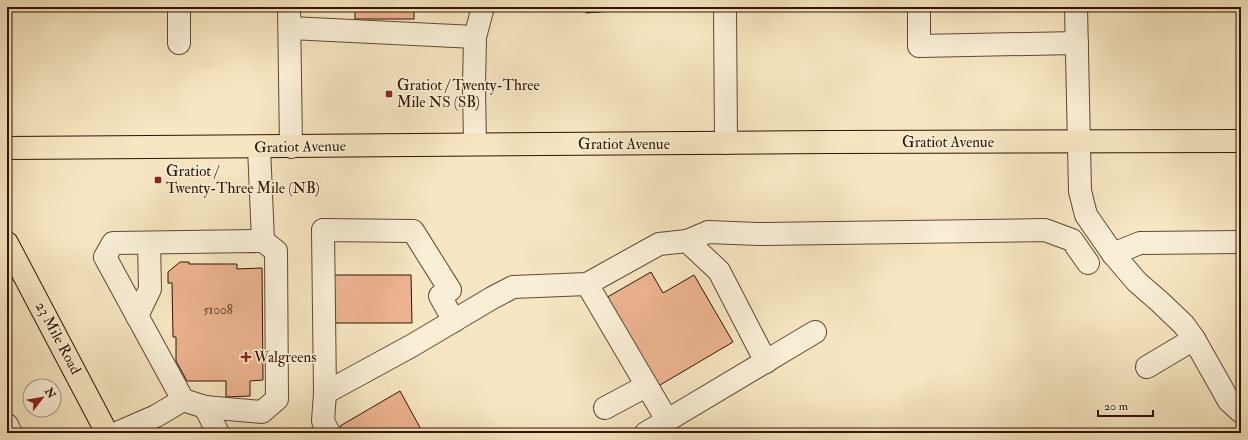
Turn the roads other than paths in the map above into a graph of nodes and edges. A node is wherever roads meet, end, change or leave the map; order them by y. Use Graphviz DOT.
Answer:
graph roads {
  1 [pos="179,7"];
  2 [pos="483,7"];
  3 [pos="725,7"];
  4 [pos="919,7"];
  5 [pos="1076,7"];
  6 [pos="289,18"];
  7 [pos="475,37"];
  8 [pos="179,43"];
  9 [pos="1077,43"];
  10 [pos="1241,141"];
  11 [pos="1079,142"];
  12 [pos="726,143"];
  13 [pos="475,144"];
  14 [pos="259,147"];
  15 [pos="291,147"];
  16 [pos="7,148"];
  17 [pos="687,240"];
  18 [pos="263,242"];
  19 [pos="1241,242"];
  20 [pos="7,243"];
  21 [pos="149,243"];
  22 [pos="1113,254"];
  23 [pos="1088,262"];
  24 [pos="587,284"];
  25 [pos="137,316"];
  26 [pos="454,321"];
  27 [pos="815,332"];
  28 [pos="1194,340"];
  29 [pos="766,362"];
  30 [pos="1147,367"];
  31 [pos="646,386"];
  32 [pos="325,393"];
  33 [pos="183,400"];
  34 [pos="205,408"];
  35 [pos="605,408"];
  36 [pos="1241,412"];
  37 [pos="667,420"];
  38 [pos="7,425"];
  39 [pos="11,433"];
  40 [pos="108,433"];
  41 [pos="118,433"];
  42 [pos="218,433"];
  43 [pos="329,433"];
  44 [pos="646,433"];
  1 -- 8 [label="lane"];
  2 -- 7 [label="lane"];
  3 -- 12 [label="lane"];
  4 -- 9 [label="lane"];
  5 -- 9 [label="lane"];
  6 -- 7 [label="lane"];
  6 -- 15 [label="lane"];
  7 -- 13 [label="lane"];
  9 -- 11 [label="lane"];
  10 -- 11 [label="main road, Gratiot Avenue"];
  11 -- 12 [label="main road, Gratiot Avenue"];
  11 -- 22 [label="lane"];
  12 -- 13 [label="main road, Gratiot Avenue"];
  13 -- 15 [label="main road, Gratiot Avenue"];
  14 -- 15 [label="main road, Gratiot Avenue"];
  14 -- 16 [label="main road, Gratiot Avenue"];
  14 -- 18 [label="lane"];
  17 -- 23 [label="lane"];
  17 -- 24 [label="lane"];
  17 -- 29 [label="lane"];
  18 -- 21 [label="lane"];
  18 -- 34 [label="lane"];
  19 -- 22 [label="lane"];
  20 -- 40 [label="main road, 23 Mile Road"];
  21 -- 25 [label="lane"];
  21 -- 25 [label="lane"];
  22 -- 28 [label="lane"];
  24 -- 26 [label="lane"];
  24 -- 31 [label="lane"];
  25 -- 33 [label="lane"];
  26 -- 32 [label="lane"];
  26 -- 32 [label="lane"];
  27 -- 29 [label="lane"];
  28 -- 30 [label="lane"];
  28 -- 36 [label="lane"];
  29 -- 37 [label="lane"];
  31 -- 35 [label="lane"];
  31 -- 37 [label="lane"];
  32 -- 43 [label="lane"];
  33 -- 34 [label="lane"];
  33 -- 41 [label="lane"];
  34 -- 42 [label="lane"];
  37 -- 44 [label="lane"];
  38 -- 39 [label="lane"];
}
